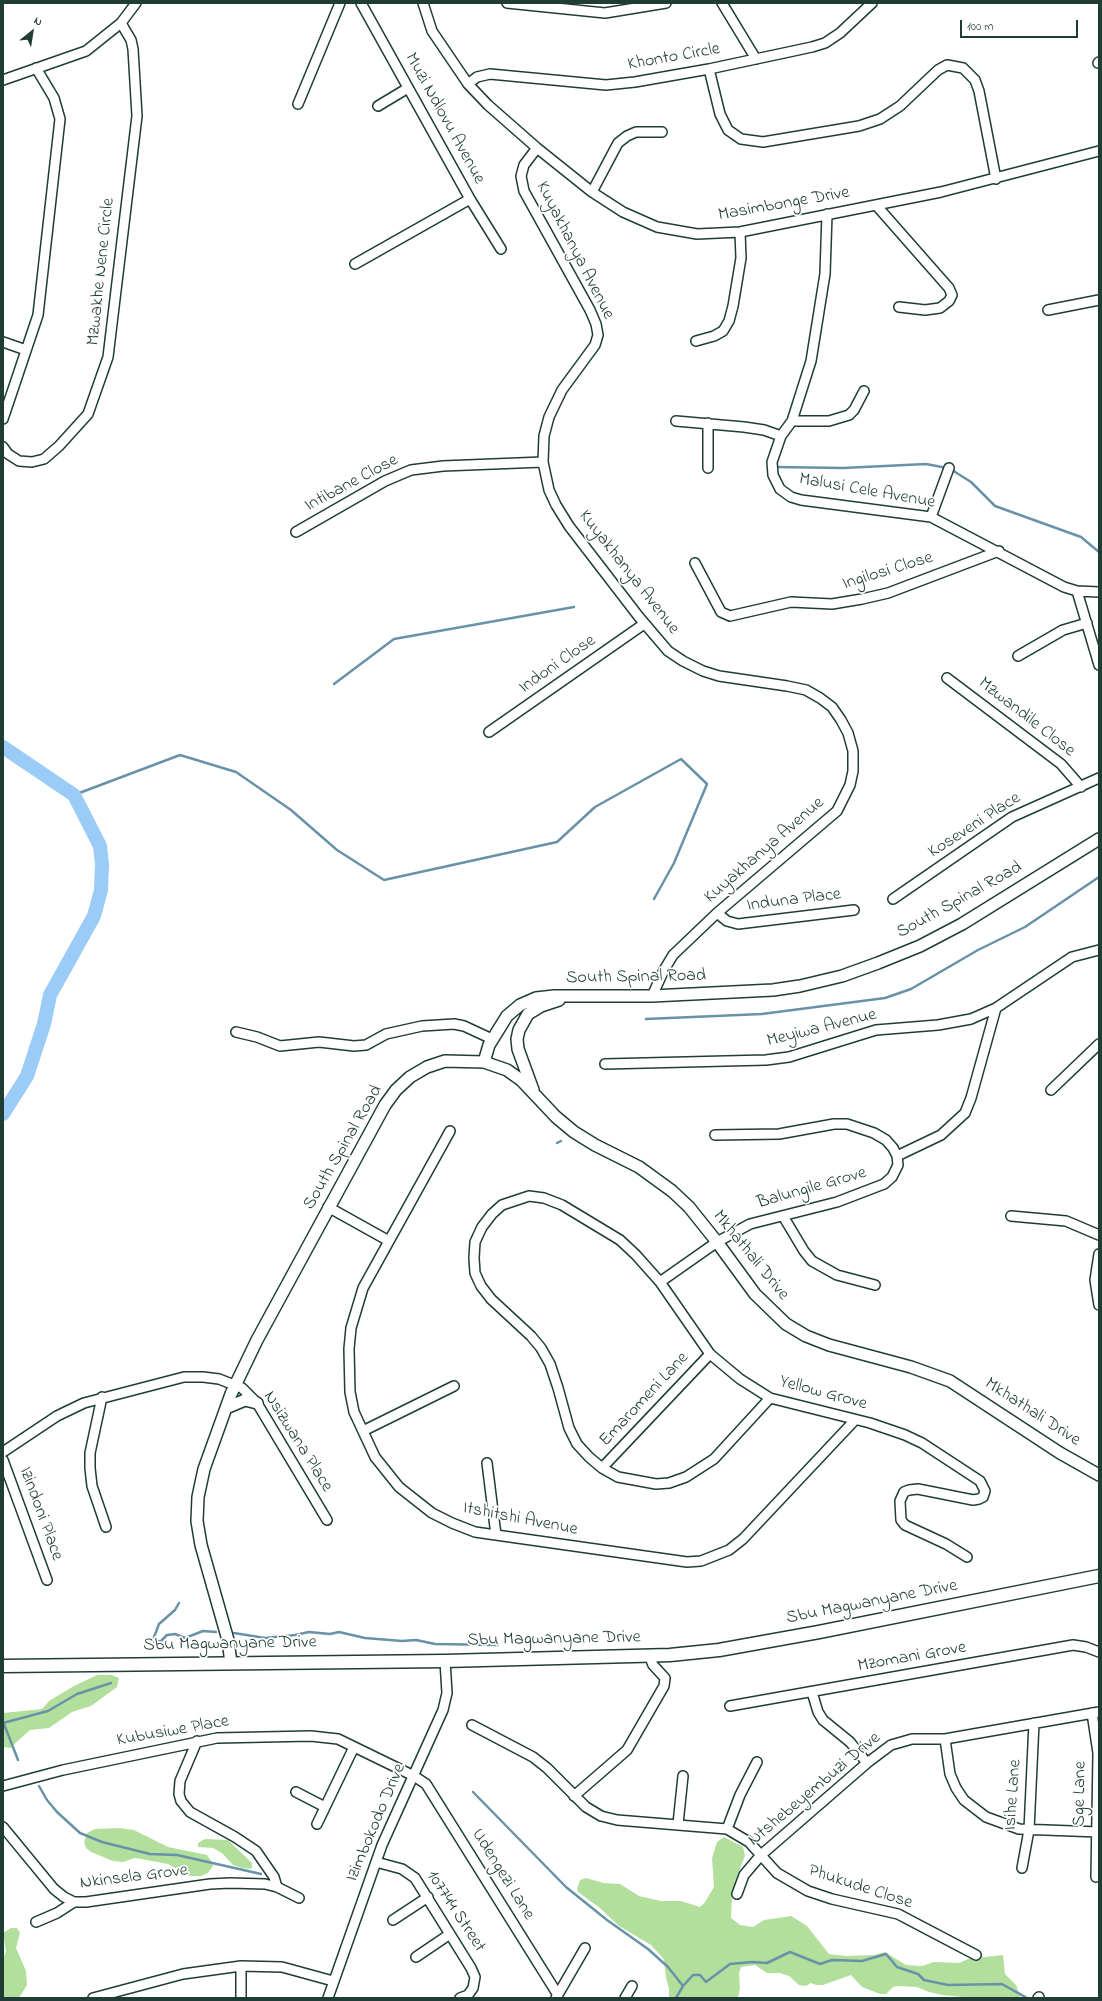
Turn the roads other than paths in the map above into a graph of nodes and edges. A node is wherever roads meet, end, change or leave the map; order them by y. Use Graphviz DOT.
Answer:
graph roads {
  1 [pos="136,3"];
  2 [pos="340,3"];
  3 [pos="361,3"];
  4 [pos="423,3"];
  5 [pos="507,3"];
  6 [pos="666,3"];
  7 [pos="722,3"];
  8 [pos="872,3"];
  9 [pos="121,23"];
  10 [pos="756,59"];
  11 [pos="36,68"];
  12 [pos="709,69"];
  13 [pos="3,80"];
  14 [pos="468,84"];
  15 [pos="408,88"];
  16 [pos="298,104"];
  17 [pos="378,106"];
  18 [pos="662,132"];
  19 [pos="537,148"];
  20 [pos="1099,151"];
  21 [pos="996,179"];
  22 [pos="592,192"];
  23 [pos="470,199"];
  24 [pos="876,205"];
  25 [pos="827,214"];
  26 [pos="740,232"];
  27 [pos="501,249"];
  28 [pos="355,264"];
  29 [pos="1099,300"];
  30 [pos="899,308"];
  31 [pos="1048,310"];
  32 [pos="696,341"];
  33 [pos="3,342"];
  34 [pos="26,350"];
  35 [pos="864,391"];
  36 [pos="3,419"];
  37 [pos="676,421"];
  38 [pos="792,421"];
  39 [pos="708,423"];
  40 [pos="781,436"];
  41 [pos="3,447"];
  42 [pos="543,462"];
  43 [pos="708,468"];
  44 [pos="950,468"];
  45 [pos="931,517"];
  46 [pos="296,532"];
  47 [pos="999,551"];
  48 [pos="695,563"];
  49 [pos="1077,591"];
  50 [pos="1099,592"];
  51 [pos="1087,623"];
  52 [pos="644,624"];
  53 [pos="1018,656"];
  54 [pos="1099,665"];
  55 [pos="947,678"];
  56 [pos="489,732"];
  57 [pos="1099,778"];
  58 [pos="1081,786"];
  59 [pos="1099,839"];
  60 [pos="893,899"];
  61 [pos="854,910"];
  62 [pos="717,913"];
  63 [pos="1099,950"];
  64 [pos="569,996"];
  65 [pos="652,996"];
  66 [pos="996,1008"];
  67 [pos="236,1032"];
  68 [pos="492,1039"];
  69 [pos="1099,1044"];
  70 [pos="484,1062"];
  71 [pos="605,1064"];
  72 [pos="1051,1090"];
  73 [pos="535,1095"];
  74 [pos="450,1131"];
  75 [pos="715,1135"];
  76 [pos="897,1156"];
  77 [pos="328,1207"];
  78 [pos="783,1216"];
  79 [pos="1011,1216"];
  80 [pos="1099,1235"];
  81 [pos="389,1241"];
  82 [pos="717,1242"];
  83 [pos="1099,1254"];
  84 [pos="660,1282"];
  85 [pos="875,1285"];
  86 [pos="1099,1305"];
  87 [pos="710,1354"];
  88 [pos="235,1384"];
  89 [pos="454,1386"];
  90 [pos="102,1397"];
  91 [pos="770,1398"];
  92 [pos="257,1403"];
  93 [pos="226,1408"];
  94 [pos="855,1420"];
  95 [pos="363,1431"];
  96 [pos="3,1452"];
  97 [pos="3,1460"];
  98 [pos="488,1463"];
  99 [pos="602,1468"];
  100 [pos="1099,1475"];
  101 [pos="326,1520"];
  102 [pos="106,1527"];
  103 [pos="496,1535"];
  104 [pos="967,1557"];
  105 [pos="1099,1576"];
  106 [pos="47,1580"];
  107 [pos="1099,1652"];
  108 [pos="649,1655"];
  109 [pos="445,1661"];
  110 [pos="232,1663"];
  111 [pos="3,1666"];
  112 [pos="812,1692"];
  113 [pos="730,1706"];
  114 [pos="1096,1712"];
  115 [pos="1034,1723"];
  116 [pos="472,1725"];
  117 [pos="945,1739"];
  118 [pos="197,1741"];
  119 [pos="354,1747"];
  120 [pos="756,1762"];
  121 [pos="867,1762"];
  122 [pos="414,1776"];
  123 [pos="683,1776"];
  124 [pos="3,1786"];
  125 [pos="296,1792"];
  126 [pos="574,1796"];
  127 [pos="325,1807"];
  128 [pos="317,1824"];
  129 [pos="678,1824"];
  130 [pos="3,1828"];
  131 [pos="727,1829"];
  132 [pos="1029,1830"];
  133 [pos="1098,1832"];
  134 [pos="761,1855"];
  135 [pos="376,1862"];
  136 [pos="1022,1868"];
  137 [pos="1096,1877"];
  138 [pos="277,1887"];
  139 [pos="738,1894"];
  140 [pos="428,1897"];
  141 [pos="299,1898"];
  142 [pos="74,1902"];
  143 [pos="393,1920"];
  144 [pos="36,1922"];
  145 [pos="450,1934"];
  146 [pos="585,1948"];
  147 [pos="976,1955"];
  148 [pos="416,1957"];
  149 [pos="241,1966"];
  150 [pos="333,1981"];
  151 [pos="632,1986"];
  152 [pos="557,1997"];
  153 [pos="93,1998"];
  154 [pos="241,1998"];
  155 [pos="328,1998"];
  156 [pos="460,1998"];
  157 [pos="625,1998"];
  1 -- 9 [label="street"];
  2 -- 16 [label="street"];
  3 -- 15 [label="street, Muzi Ndlovu Avenue"];
  4 -- 14 [label="street, Masimbonge Drive"];
  5 -- 6 [label="street"];
  7 -- 10 [label="street"];
  8 -- 10 [label="street, Khonto Circle"];
  9 -- 11 [label="street"];
  9 -- 41 [label="street, Mzwakhe Nene Circle"];
  10 -- 12 [label="street, Khonto Circle"];
  11 -- 13 [label="street"];
  11 -- 34 [label="street"];
  12 -- 14 [label="street, Khonto Circle"];
  12 -- 21 [label="street"];
  14 -- 19 [label="street, Masimbonge Drive"];
  15 -- 17 [label="street"];
  15 -- 23 [label="street, Muzi Ndlovu Avenue"];
  18 -- 22 [label="street"];
  19 -- 22 [label="street, Masimbonge Drive"];
  19 -- 42 [label="street, Kuyakhanya Avenue"];
  20 -- 21 [label="street, Masimbonge Drive"];
  21 -- 24 [label="street, Masimbonge Drive"];
  22 -- 26 [label="street, Masimbonge Drive"];
  23 -- 27 [label="street, Muzi Ndlovu Avenue"];
  23 -- 28 [label="street"];
  24 -- 25 [label="street, Masimbonge Drive"];
  24 -- 30 [label="street"];
  25 -- 26 [label="street, Masimbonge Drive"];
  25 -- 38 [label="street, Malusi Cele Avenue"];
  26 -- 32 [label="street"];
  29 -- 31 [label="street"];
  33 -- 34 [label="street"];
  34 -- 36 [label="street"];
  35 -- 38 [label="street"];
  37 -- 39 [label="street"];
  38 -- 40 [label="street, Malusi Cele Avenue"];
  39 -- 40 [label="street"];
  39 -- 43 [label="street"];
  40 -- 45 [label="street, Malusi Cele Avenue"];
  42 -- 46 [label="street, Intibane Close"];
  42 -- 52 [label="street, Kuyakhanya Avenue"];
  44 -- 45 [label="street"];
  45 -- 47 [label="street, Malusi Cele Avenue"];
  47 -- 48 [label="street, Ingilosi Close"];
  47 -- 49 [label="street, Malusi Cele Avenue"];
  49 -- 50 [label="street, Malusi Cele Avenue"];
  49 -- 51 [label="street"];
  51 -- 53 [label="street"];
  51 -- 54 [label="street"];
  52 -- 56 [label="street, Indoni Close"];
  52 -- 62 [label="street, Kuyakhanya Avenue"];
  55 -- 58 [label="street, Mzwandile Close"];
  57 -- 58 [label="street, Koseveni Place"];
  58 -- 60 [label="street, Koseveni Place"];
  59 -- 65 [label="street, South Spinal Road"];
  61 -- 62 [label="street, Induna Place"];
  62 -- 65 [label="street, Kuyakhanya Avenue"];
  63 -- 66 [label="street, Meyiwa Avenue"];
  64 -- 65 [label="street, South Spinal Road"];
  64 -- 68 [label="street, South Spinal Road"];
  64 -- 73 [label="street"];
  66 -- 71 [label="street, Meyiwa Avenue"];
  66 -- 76 [label="street"];
  67 -- 68 [label="street"];
  68 -- 70 [label="street, South Spinal Road"];
  69 -- 72 [label="street"];
  70 -- 73 [label="street, Mkhathali Drive"];
  70 -- 77 [label="street, South Spinal Road"];
  73 -- 82 [label="street, Mkhathali Drive"];
  74 -- 81 [label="street, Itshitshi Avenue"];
  75 -- 76 [label="street"];
  76 -- 78 [label="street, Balungile Grove"];
  77 -- 81 [label="street"];
  77 -- 88 [label="street, South Spinal Road"];
  78 -- 82 [label="street, Balungile Grove"];
  78 -- 85 [label="street"];
  79 -- 80 [label="street"];
  81 -- 95 [label="street, Itshitshi Avenue"];
  82 -- 84 [label="street"];
  82 -- 100 [label="street, Mkhathali Drive"];
  83 -- 86 [label="street"];
  84 -- 87 [label="street, Yellow Grove"];
  84 -- 99 [label="street, Yellow Grove"];
  87 -- 91 [label="street, Yellow Grove"];
  87 -- 99 [label="street, Emaromeni Lane"];
  88 -- 90 [label="street"];
  88 -- 92 [label="street, Nsizwana Place"];
  88 -- 93 [label="street, South Spinal Road"];
  89 -- 95 [label="street"];
  90 -- 96 [label="street"];
  90 -- 102 [label="street"];
  91 -- 94 [label="street, Yellow Grove"];
  91 -- 99 [label="street, Yellow Grove"];
  92 -- 93 [label="street"];
  92 -- 101 [label="street, Nsizwana Place"];
  93 -- 110 [label="street, South Spinal Road"];
  94 -- 103 [label="street, Itshitshi Avenue"];
  94 -- 104 [label="street, Yellow Grove"];
  95 -- 103 [label="street, Itshitshi Avenue"];
  97 -- 106 [label="street, Izindoni Place"];
  98 -- 103 [label="street"];
  105 -- 108 [label="main road, Sbu Magwanyane Drive"];
  107 -- 112 [label="street, Mzomani Grove"];
  108 -- 109 [label="main road, Sbu Magwanyane Drive"];
  108 -- 126 [label="street"];
  109 -- 110 [label="main road, Sbu Magwanyane Drive"];
  109 -- 122 [label="street, Izimbokodo Drive"];
  110 -- 111 [label="main road, Sbu Magwanyane Drive"];
  112 -- 113 [label="street, Mzomani Grove"];
  112 -- 121 [label="street"];
  114 -- 115 [label="street, Ntshebeyembuzi Drive"];
  114 -- 133 [label="street, Sge Lane"];
  115 -- 117 [label="street, Ntshebeyembuzi Drive"];
  115 -- 132 [label="street, Isihe Lane"];
  116 -- 126 [label="street"];
  117 -- 121 [label="street, Ntshebeyembuzi Drive"];
  117 -- 132 [label="street"];
  118 -- 119 [label="street, Kubusiwe Place"];
  118 -- 124 [label="street, Kubusiwe Place"];
  118 -- 138 [label="street"];
  119 -- 122 [label="street, Kubusiwe Place"];
  119 -- 127 [label="street"];
  120 -- 131 [label="street"];
  121 -- 134 [label="street, Ntshebeyembuzi Drive"];
  122 -- 135 [label="street, Izimbokodo Drive"];
  122 -- 152 [label="street, Udengezi Lane"];
  123 -- 129 [label="street"];
  125 -- 127 [label="street"];
  126 -- 129 [label="street"];
  127 -- 128 [label="street"];
  129 -- 131 [label="street"];
  130 -- 142 [label="street, Nkinsela Grove"];
  131 -- 134 [label="street, Phukude Close"];
  132 -- 133 [label="street"];
  132 -- 136 [label="street, Isihe Lane"];
  133 -- 137 [label="street, Sge Lane"];
  134 -- 139 [label="street, Ntshebeyembuzi Drive"];
  134 -- 147 [label="street, Phukude Close"];
  135 -- 140 [label="street, 107744 Street"];
  135 -- 150 [label="street, Izimbokodo Drive"];
  138 -- 141 [label="street, Nkinsela Grove"];
  138 -- 142 [label="street, Nkinsela Grove"];
  140 -- 143 [label="street"];
  140 -- 145 [label="street, 107744 Street"];
  142 -- 144 [label="street"];
  145 -- 148 [label="street"];
  145 -- 156 [label="street, 107744 Street"];
  146 -- 152 [label="street"];
  149 -- 150 [label="street"];
  149 -- 153 [label="street"];
  149 -- 154 [label="street"];
  150 -- 155 [label="street, Izimbokodo Drive"];
  151 -- 157 [label="street"];
}
